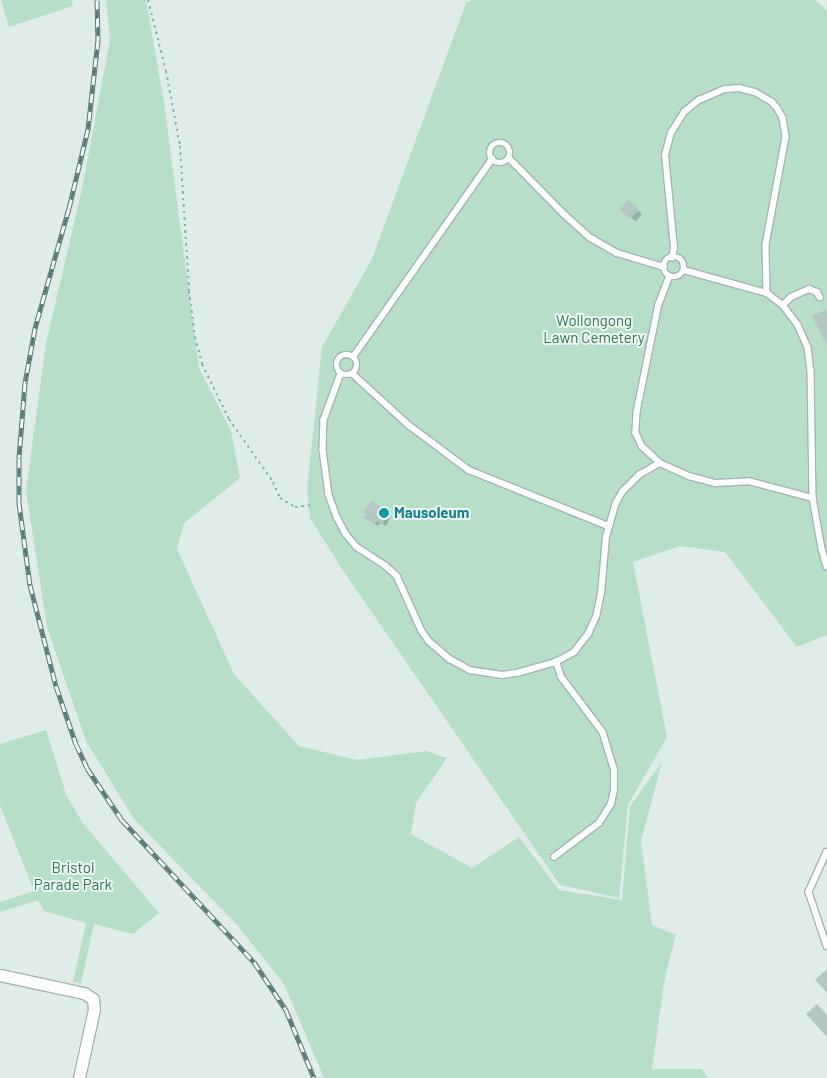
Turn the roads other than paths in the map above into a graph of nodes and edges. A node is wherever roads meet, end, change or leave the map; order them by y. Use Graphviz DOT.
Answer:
graph roads {
  1 [pos="509,158"];
  2 [pos="492,159"];
  3 [pos="672,258"];
  4 [pos="664,267"];
  5 [pos="684,270"];
  6 [pos="670,276"];
  7 [pos="767,294"];
  8 [pos="820,297"];
  9 [pos="783,305"];
  10 [pos="353,357"];
  11 [pos="342,374"];
  12 [pos="353,374"];
  13 [pos="660,463"];
  14 [pos="813,498"];
  15 [pos="608,526"];
  16 [pos="827,566"];
  17 [pos="556,662"];
  18 [pos="827,852"];
  19 [pos="554,857"];
  20 [pos="827,946"];
  21 [pos="0,975"];
  22 [pos="79,1078"];
  1 -- 2 [label="lane"];
  1 -- 2 [label="lane"];
  1 -- 4 [label="lane"];
  2 -- 10 [label="lane"];
  3 -- 4 [label="lane"];
  3 -- 5 [label="lane"];
  3 -- 7 [label="lane"];
  4 -- 6 [label="lane"];
  5 -- 6 [label="lane"];
  5 -- 7 [label="lane"];
  6 -- 13 [label="lane"];
  7 -- 9 [label="lane"];
  8 -- 9 [label="lane"];
  9 -- 14 [label="lane"];
  10 -- 11 [label="lane"];
  10 -- 12 [label="lane"];
  11 -- 12 [label="lane"];
  11 -- 17 [label="lane"];
  12 -- 15 [label="lane"];
  13 -- 14 [label="lane"];
  13 -- 15 [label="lane"];
  14 -- 16 [label="lane"];
  15 -- 17 [label="lane"];
  17 -- 19 [label="lane"];
  18 -- 20 [label="lane"];
  21 -- 22 [label="street"];
}
